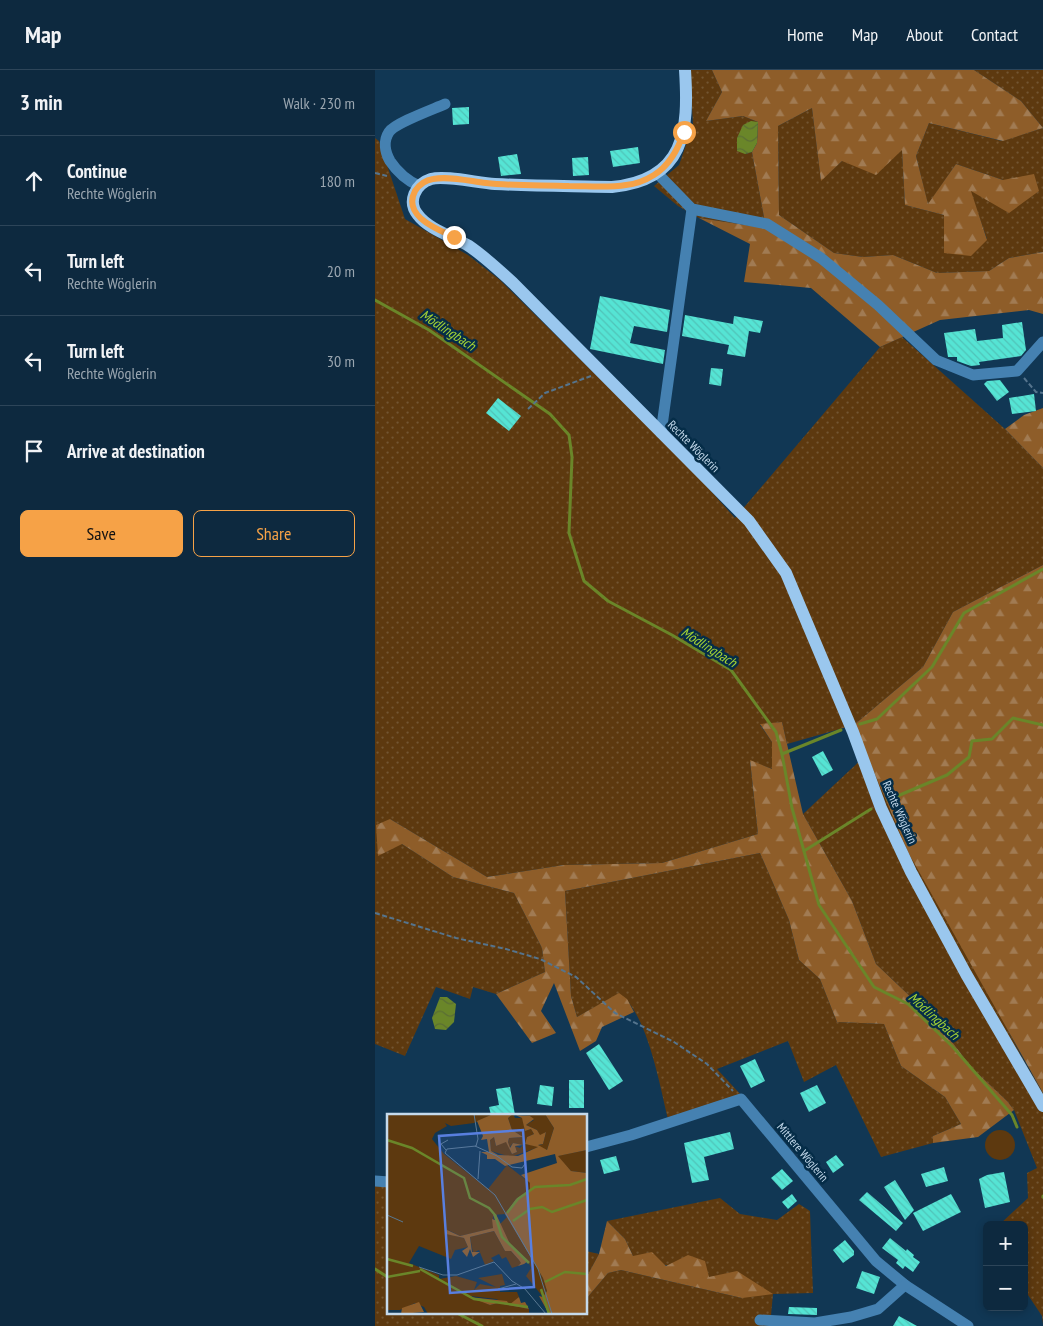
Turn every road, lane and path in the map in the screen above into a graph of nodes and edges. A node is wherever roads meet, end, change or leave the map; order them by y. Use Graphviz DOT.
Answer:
graph roads {
  1 [pos="685,70"];
  2 [pos="445,104"];
  3 [pos="657,174"];
  4 [pos="419,186"];
  5 [pos="692,209"];
  6 [pos="1043,342"];
  7 [pos="1017,371"];
  8 [pos="602,372"];
  9 [pos="1043,394"];
  10 [pos="528,409"];
  11 [pos="661,433"];
  12 [pos="375,913"];
  13 [pos="741,1099"];
  14 [pos="1043,1106"];
  15 [pos="587,1146"];
  16 [pos="905,1285"];
  17 [pos="761,1320"];
  18 [pos="967,1326"];
  1 -- 3 [label="main road"];
  2 -- 4 [label="street"];
  3 -- 4 [label="main road"];
  3 -- 5 [label="street"];
  4 -- 8 [label="main road, Rechte Wöglerin"];
  5 -- 7 [label="street"];
  5 -- 11 [label="street"];
  6 -- 7 [label="street"];
  7 -- 9 [label="path"];
  8 -- 10 [label="path"];
  8 -- 11 [label="main road, Rechte Wöglerin"];
  11 -- 14 [label="main road, Rechte Wöglerin"];
  12 -- 13 [label="path"];
  13 -- 15 [label="street"];
  13 -- 16 [label="street, Mittlere Wöglerin"];
  16 -- 17 [label="street"];
  16 -- 18 [label="street, Mittlere Wöglerin"];
}
